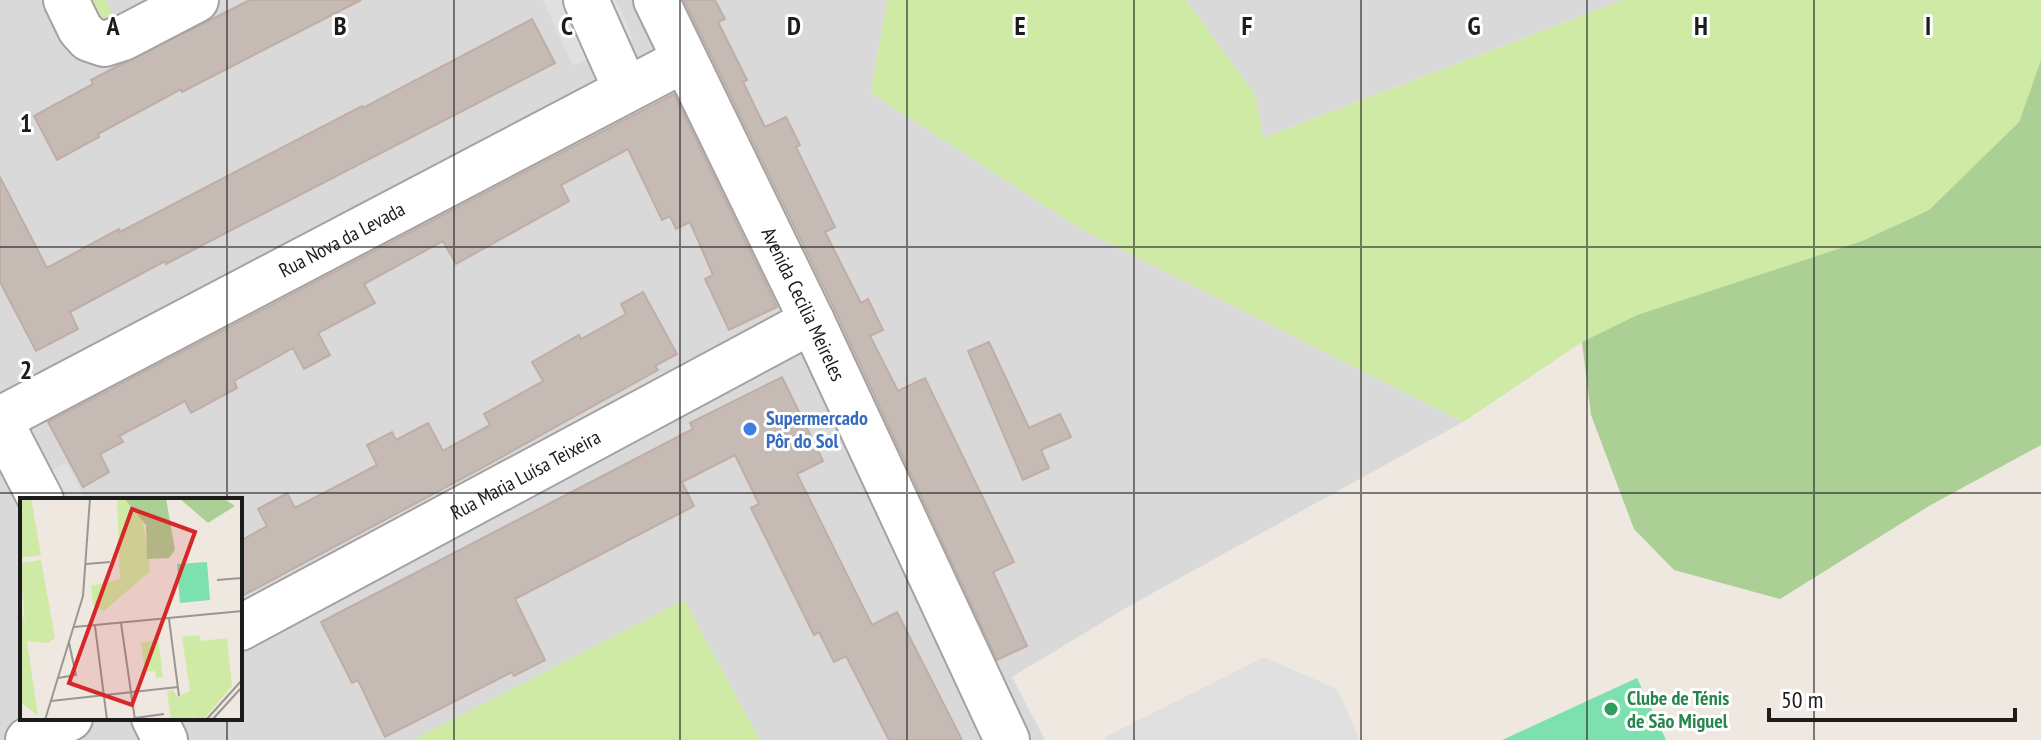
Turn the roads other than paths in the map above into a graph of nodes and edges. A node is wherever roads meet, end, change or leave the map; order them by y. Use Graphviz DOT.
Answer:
graph roads {
  1 [pos="66,0"];
  2 [pos="196,0"];
  3 [pos="586,0"];
  4 [pos="656,0"];
  5 [pos="684,60"];
  6 [pos="626,90"];
  7 [pos="812,321"];
  8 [pos="0,420"];
  9 [pos="40,498"];
  10 [pos="242,627"];
  11 [pos="66,720"];
  12 [pos="155,720"];
  13 [pos="28,740"];
  14 [pos="165,740"];
  15 [pos="1007,740"];
  1 -- 2 [label="street"];
  3 -- 6 [label="street"];
  4 -- 5 [label="street, Avenida Cecilia Meireles"];
  5 -- 6 [label="street, Rua Nova da Levada"];
  5 -- 7 [label="street, Avenida Cecilia Meireles"];
  6 -- 8 [label="street, Rua Nova da Levada"];
  7 -- 10 [label="street, Rua Maria Luísa Teixeira"];
  7 -- 15 [label="street, Avenida Cecilia Meireles"];
  8 -- 9 [label="street"];
  11 -- 13 [label="street"];
  12 -- 14 [label="street"];
}
